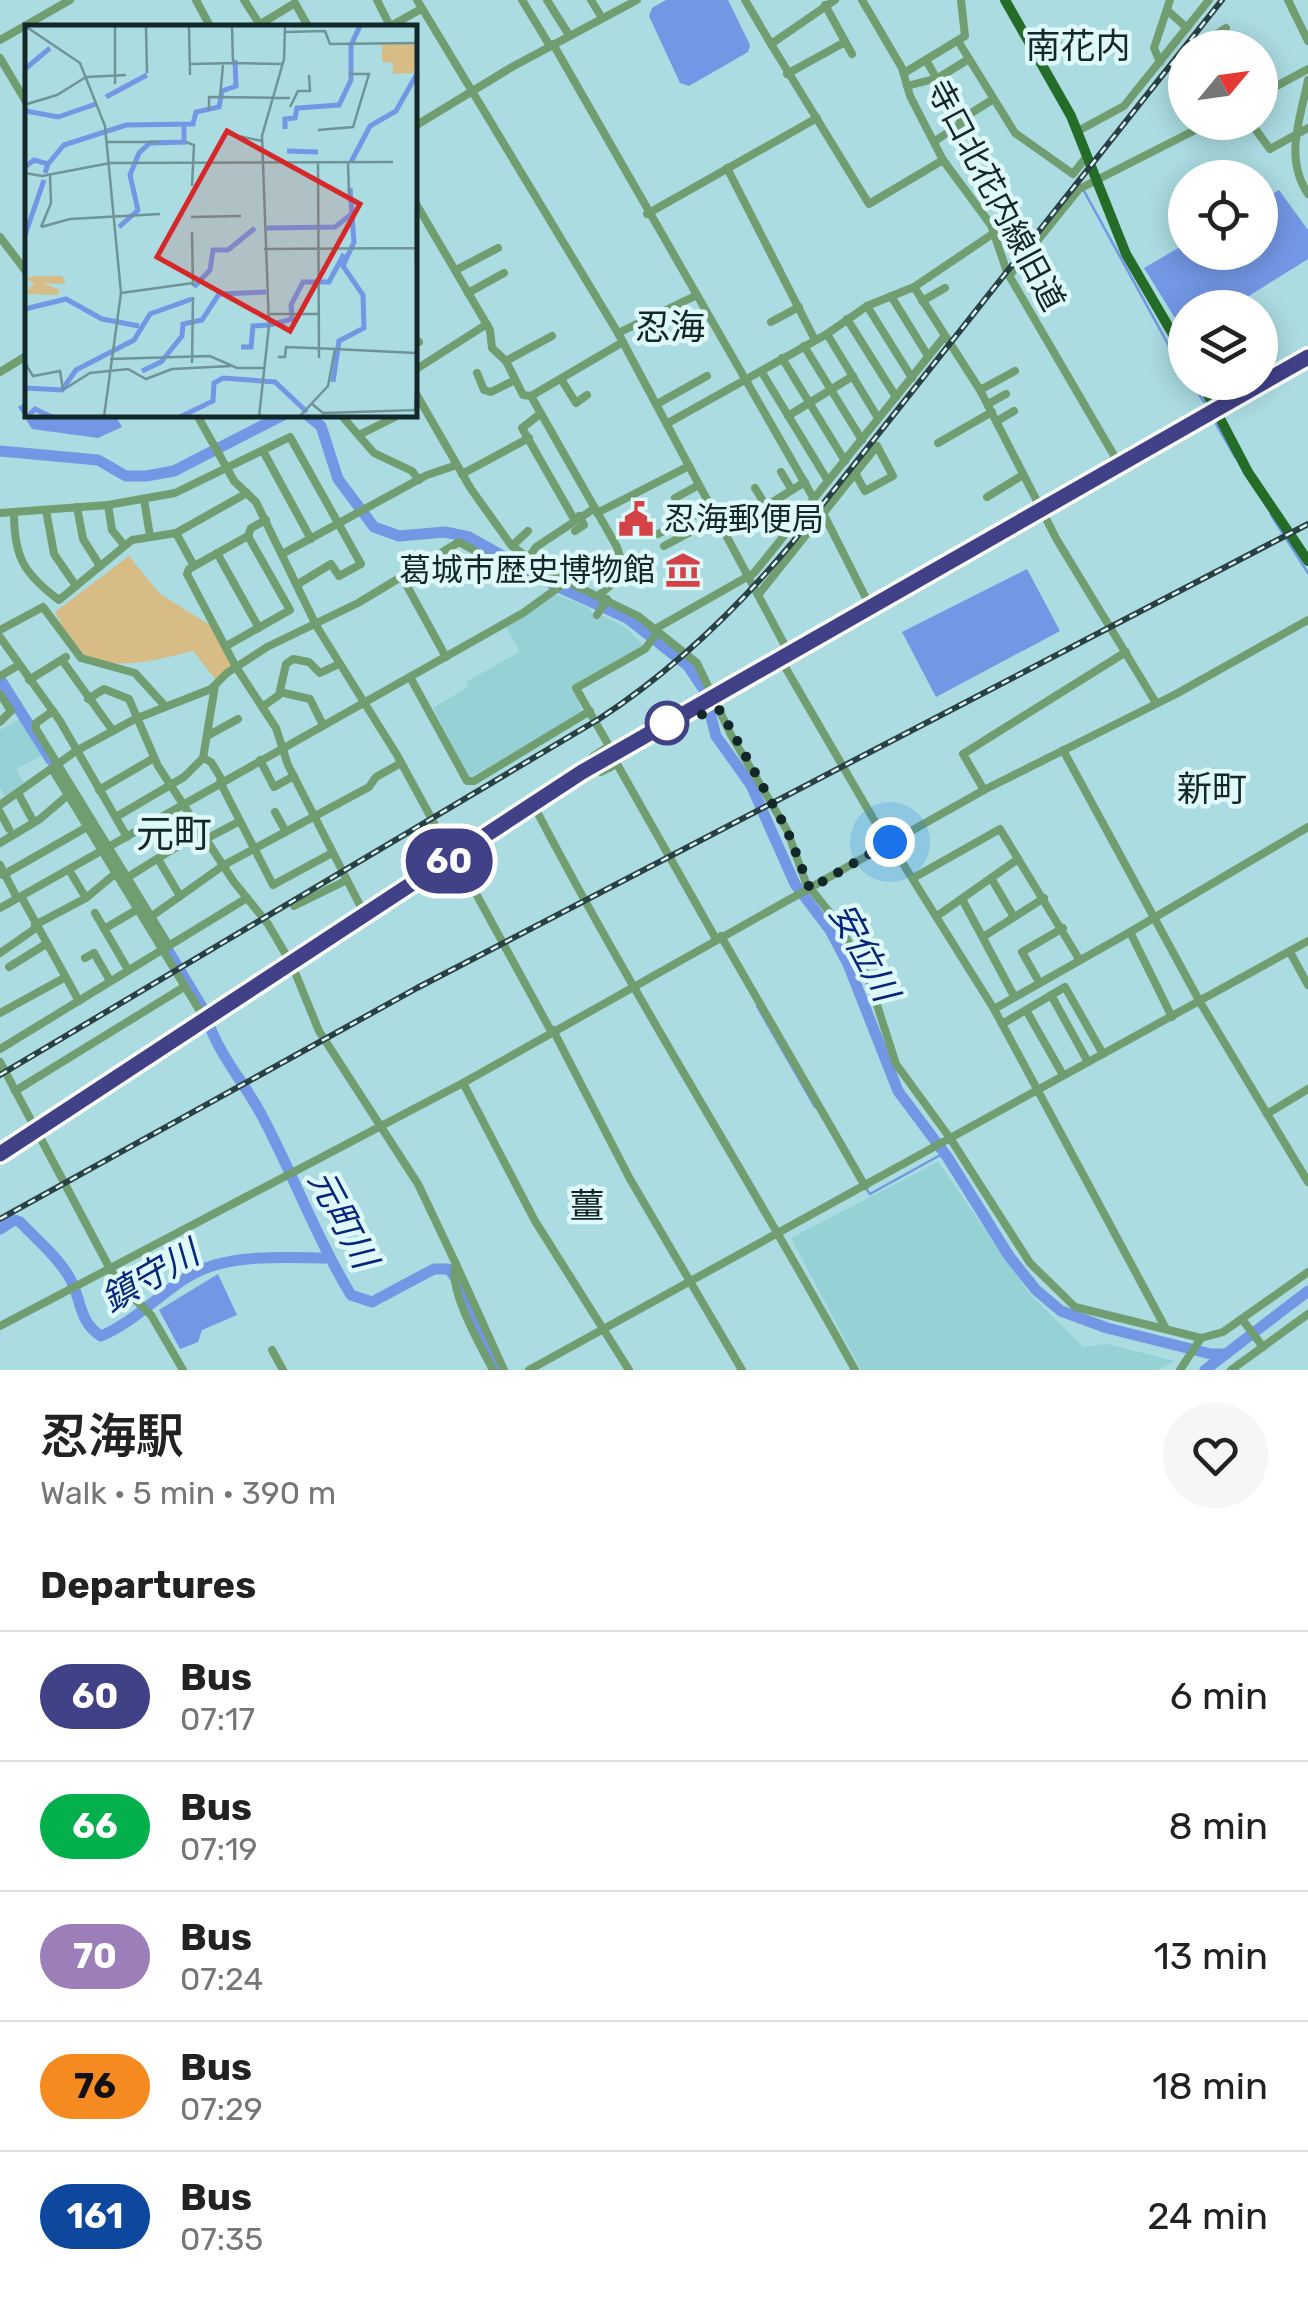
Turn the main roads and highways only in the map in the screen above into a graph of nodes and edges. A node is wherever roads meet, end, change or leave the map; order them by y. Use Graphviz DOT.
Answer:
graph roads {
  1 [pos="1005,0"];
  2 [pos="1168,327"];
  3 [pos="1308,357"];
  4 [pos="1211,400"];
  5 [pos="1217,410"];
  6 [pos="1308,562"];
  7 [pos="0,1154"];
  1 -- 2 [label="main road"];
  3 -- 5 [label="highway"];
  4 -- 5 [label="main road"];
  5 -- 6 [label="main road"];
  5 -- 7 [label="highway"];
}
